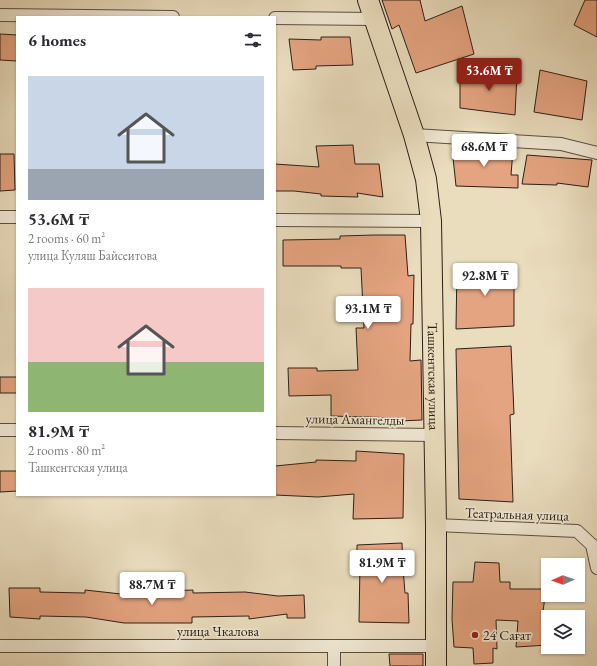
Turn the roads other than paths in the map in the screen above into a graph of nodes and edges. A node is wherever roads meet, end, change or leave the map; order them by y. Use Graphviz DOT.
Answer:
graph roads {
  1 [pos="368,0"];
  2 [pos="0,15"];
  3 [pos="86,16"];
  4 [pos="276,18"];
  5 [pos="375,19"];
  6 [pos="414,135"];
  7 [pos="597,153"];
  8 [pos="0,217"];
  9 [pos="16,218"];
  10 [pos="276,220"];
  11 [pos="431,221"];
  12 [pos="0,430"];
  13 [pos="16,430"];
  14 [pos="276,433"];
  15 [pos="434,435"];
  16 [pos="436,526"];
  17 [pos="597,568"];
  18 [pos="0,646"];
  19 [pos="334,646"];
  20 [pos="436,646"];
  21 [pos="334,666"];
  22 [pos="436,666"];
  1 -- 5 [label="main road, Ташкентская улица"];
  2 -- 3 [label="street"];
  4 -- 5 [label="street"];
  5 -- 6 [label="main road, Ташкентская улица"];
  6 -- 7 [label="street"];
  6 -- 11 [label="main road, Ташкентская улица"];
  8 -- 9 [label="street"];
  10 -- 11 [label="street"];
  11 -- 15 [label="main road, Ташкентская улица"];
  12 -- 13 [label="street"];
  14 -- 15 [label="street, улица Амангелды"];
  15 -- 16 [label="main road, Ташкентская улица"];
  16 -- 17 [label="street, Театральная улица"];
  16 -- 20 [label="main road, Ташкентская улица"];
  18 -- 19 [label="street, улица Чкалова"];
  19 -- 20 [label="street, улица Чкалова"];
  19 -- 21 [label="street"];
  20 -- 22 [label="main road, Ташкентская улица"];
}
